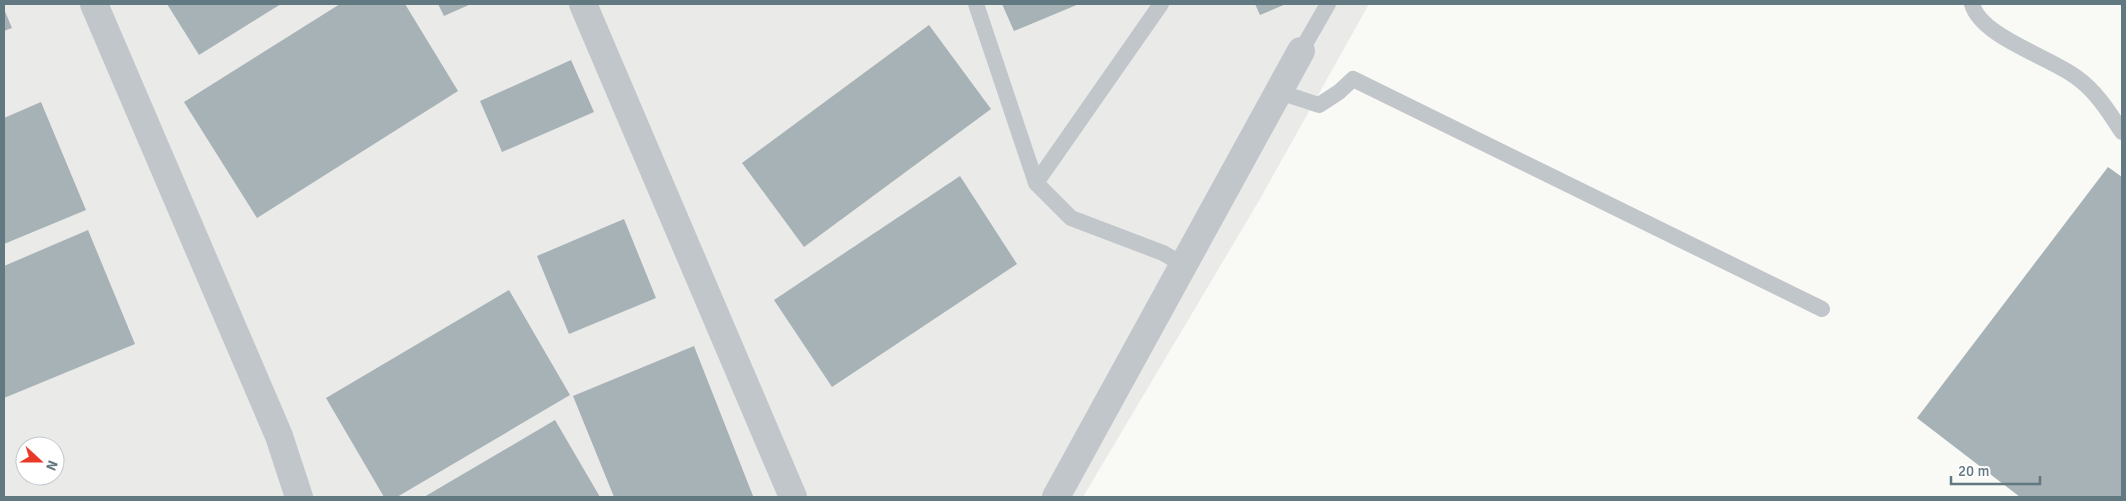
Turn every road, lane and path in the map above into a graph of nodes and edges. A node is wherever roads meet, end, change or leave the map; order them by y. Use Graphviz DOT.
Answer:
graph roads {
  1 [pos="94,4"];
  2 [pos="583,4"];
  3 [pos="976,4"];
  4 [pos="1160,4"];
  5 [pos="1328,4"];
  6 [pos="1972,4"];
  7 [pos="1301,51"];
  8 [pos="1279,92"];
  9 [pos="2122,132"];
  10 [pos="1036,183"];
  11 [pos="1184,265"];
  12 [pos="1822,309"];
  13 [pos="299,497"];
  14 [pos="793,497"];
  15 [pos="1056,497"];
  1 -- 13 [label="street"];
  2 -- 14 [label="street"];
  3 -- 10 [label="lane"];
  4 -- 10 [label="lane"];
  5 -- 7 [label="lane"];
  6 -- 9 [label="lane"];
  7 -- 8 [label="street"];
  8 -- 11 [label="street"];
  8 -- 12 [label="lane"];
  10 -- 11 [label="lane"];
  11 -- 15 [label="street"];
}
